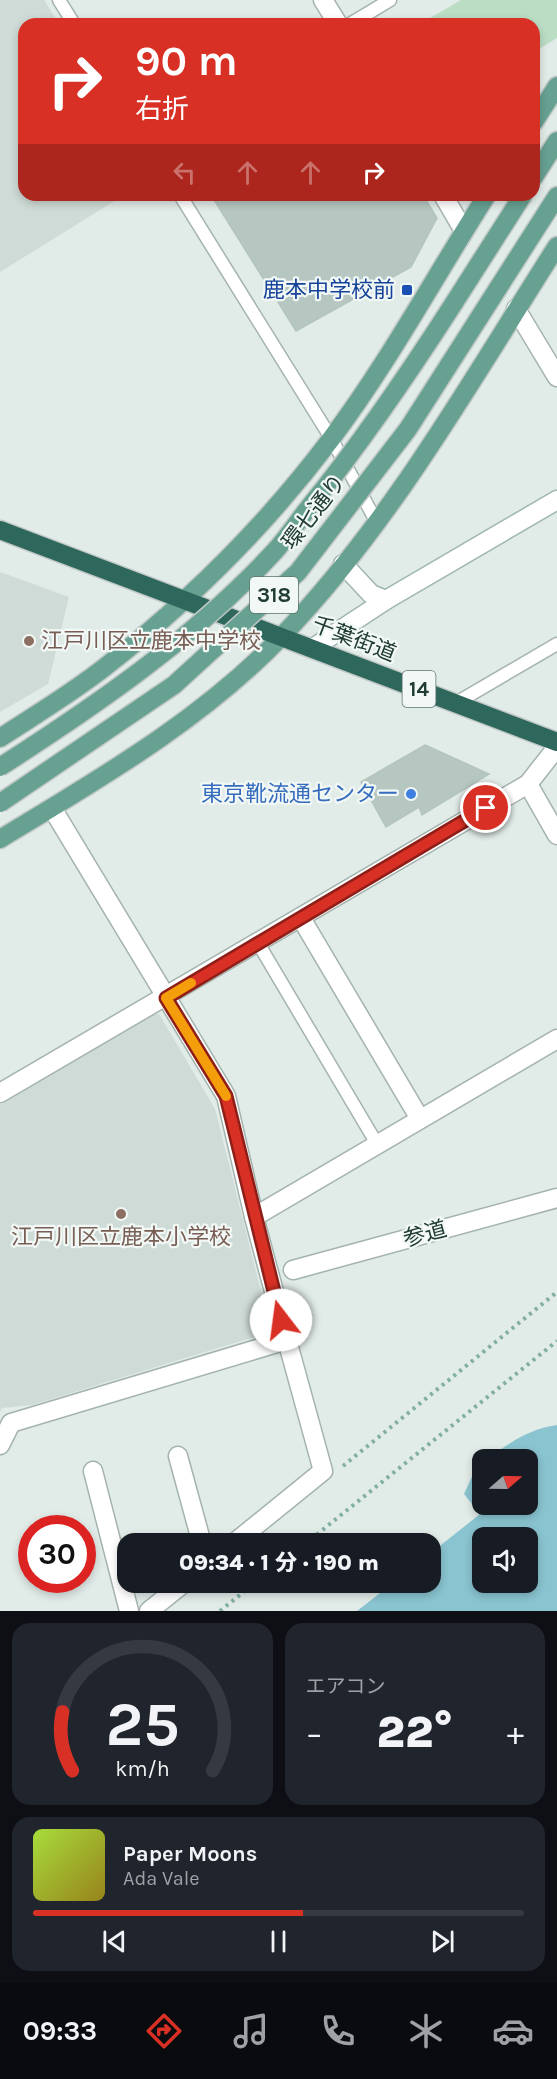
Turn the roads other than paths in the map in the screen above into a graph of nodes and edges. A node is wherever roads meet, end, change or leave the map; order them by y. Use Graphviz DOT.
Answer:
graph roads {
  1 [pos="59,0"];
  2 [pos="323,0"];
  3 [pos="390,0"];
  4 [pos="70,18"];
  5 [pos="334,18"];
  6 [pos="360,18"];
  7 [pos="557,86"];
  8 [pos="540,113"];
  9 [pos="557,141"];
  10 [pos="540,168"];
  11 [pos="557,196"];
  12 [pos="184,201"];
  13 [pos="446,201"];
  14 [pos="483,201"];
  15 [pos="519,201"];
  16 [pos="464,231"];
  17 [pos="557,246"];
  18 [pos="516,309"];
  19 [pos="557,377"];
  20 [pos="331,438"];
  21 [pos="557,501"];
  22 [pos="376,521"];
  23 [pos="0,530"];
  24 [pos="343,564"];
  25 [pos="184,598"];
  26 [pos="386,600"];
  27 [pos="282,637"];
  28 [pos="557,644"];
  29 [pos="313,648"];
  30 [pos="456,703"];
  31 [pos="0,738"];
  32 [pos="557,742"];
  33 [pos="557,747"];
  34 [pos="0,767"];
  35 [pos="528,784"];
  36 [pos="0,803"];
  37 [pos="52,808"];
  38 [pos="557,835"];
  39 [pos="0,839"];
  40 [pos="301,918"];
  41 [pos="258,943"];
  42 [pos="166,998"];
  43 [pos="557,1039"];
  44 [pos="0,1093"];
  45 [pos="420,1119"];
  46 [pos="377,1144"];
  47 [pos="557,1198"];
  48 [pos="254,1217"];
  49 [pos="293,1270"];
  50 [pos="287,1340"];
  51 [pos="0,1445"];
  52 [pos="178,1456"];
  53 [pos="93,1471"];
  54 [pos="199,1533"];
  55 [pos="247,1533"];
  56 [pos="171,1593"];
  57 [pos="129,1611"];
  58 [pos="149,1611"];
  1 -- 4 [label="lane"];
  2 -- 5 [label="street"];
  3 -- 6 [label="lane"];
  7 -- 8 [label="main road"];
  9 -- 10 [label="main road"];
  11 -- 36 [label="main road, 環七通り / 318, bridge"];
  12 -- 20 [label="lane"];
  13 -- 16 [label="street"];
  14 -- 16 [label="main road"];
  15 -- 34 [label="main road, 環七通り / 318, bridge"];
  16 -- 20 [label="main road"];
  17 -- 18 [label="main road"];
  18 -- 19 [label="street"];
  18 -- 22 [label="main road"];
  20 -- 22 [label="lane"];
  20 -- 25 [label="main road"];
  21 -- 26 [label="street"];
  22 -- 24 [label="main road"];
  23 -- 25 [label="highway, 千葉街道 / 14"];
  24 -- 26 [label="street"];
  24 -- 27 [label="main road"];
  25 -- 27 [label="highway, 千葉街道 / 14"];
  25 -- 31 [label="main road"];
  26 -- 29 [label="street"];
  27 -- 29 [label="highway, 千葉街道 / 14"];
  27 -- 37 [label="main road"];
  28 -- 30 [label="lane"];
  29 -- 30 [label="highway, 千葉街道 / 14"];
  30 -- 32 [label="highway, 千葉街道 / 14"];
  33 -- 35 [label="street"];
  35 -- 38 [label="street"];
  35 -- 40 [label="street"];
  37 -- 39 [label="main road"];
  37 -- 42 [label="street"];
  40 -- 41 [label="street"];
  40 -- 45 [label="street"];
  41 -- 42 [label="street"];
  41 -- 46 [label="lane"];
  42 -- 44 [label="street"];
  42 -- 48 [label="street"];
  43 -- 45 [label="street"];
  45 -- 46 [label="street"];
  46 -- 48 [label="street"];
  47 -- 49 [label="street, 参道"];
  48 -- 50 [label="street"];
  50 -- 51 [label="street"];
  50 -- 55 [label="street"];
  52 -- 54 [label="street"];
  53 -- 57 [label="street"];
  56 -- 58 [label="street"];
}
